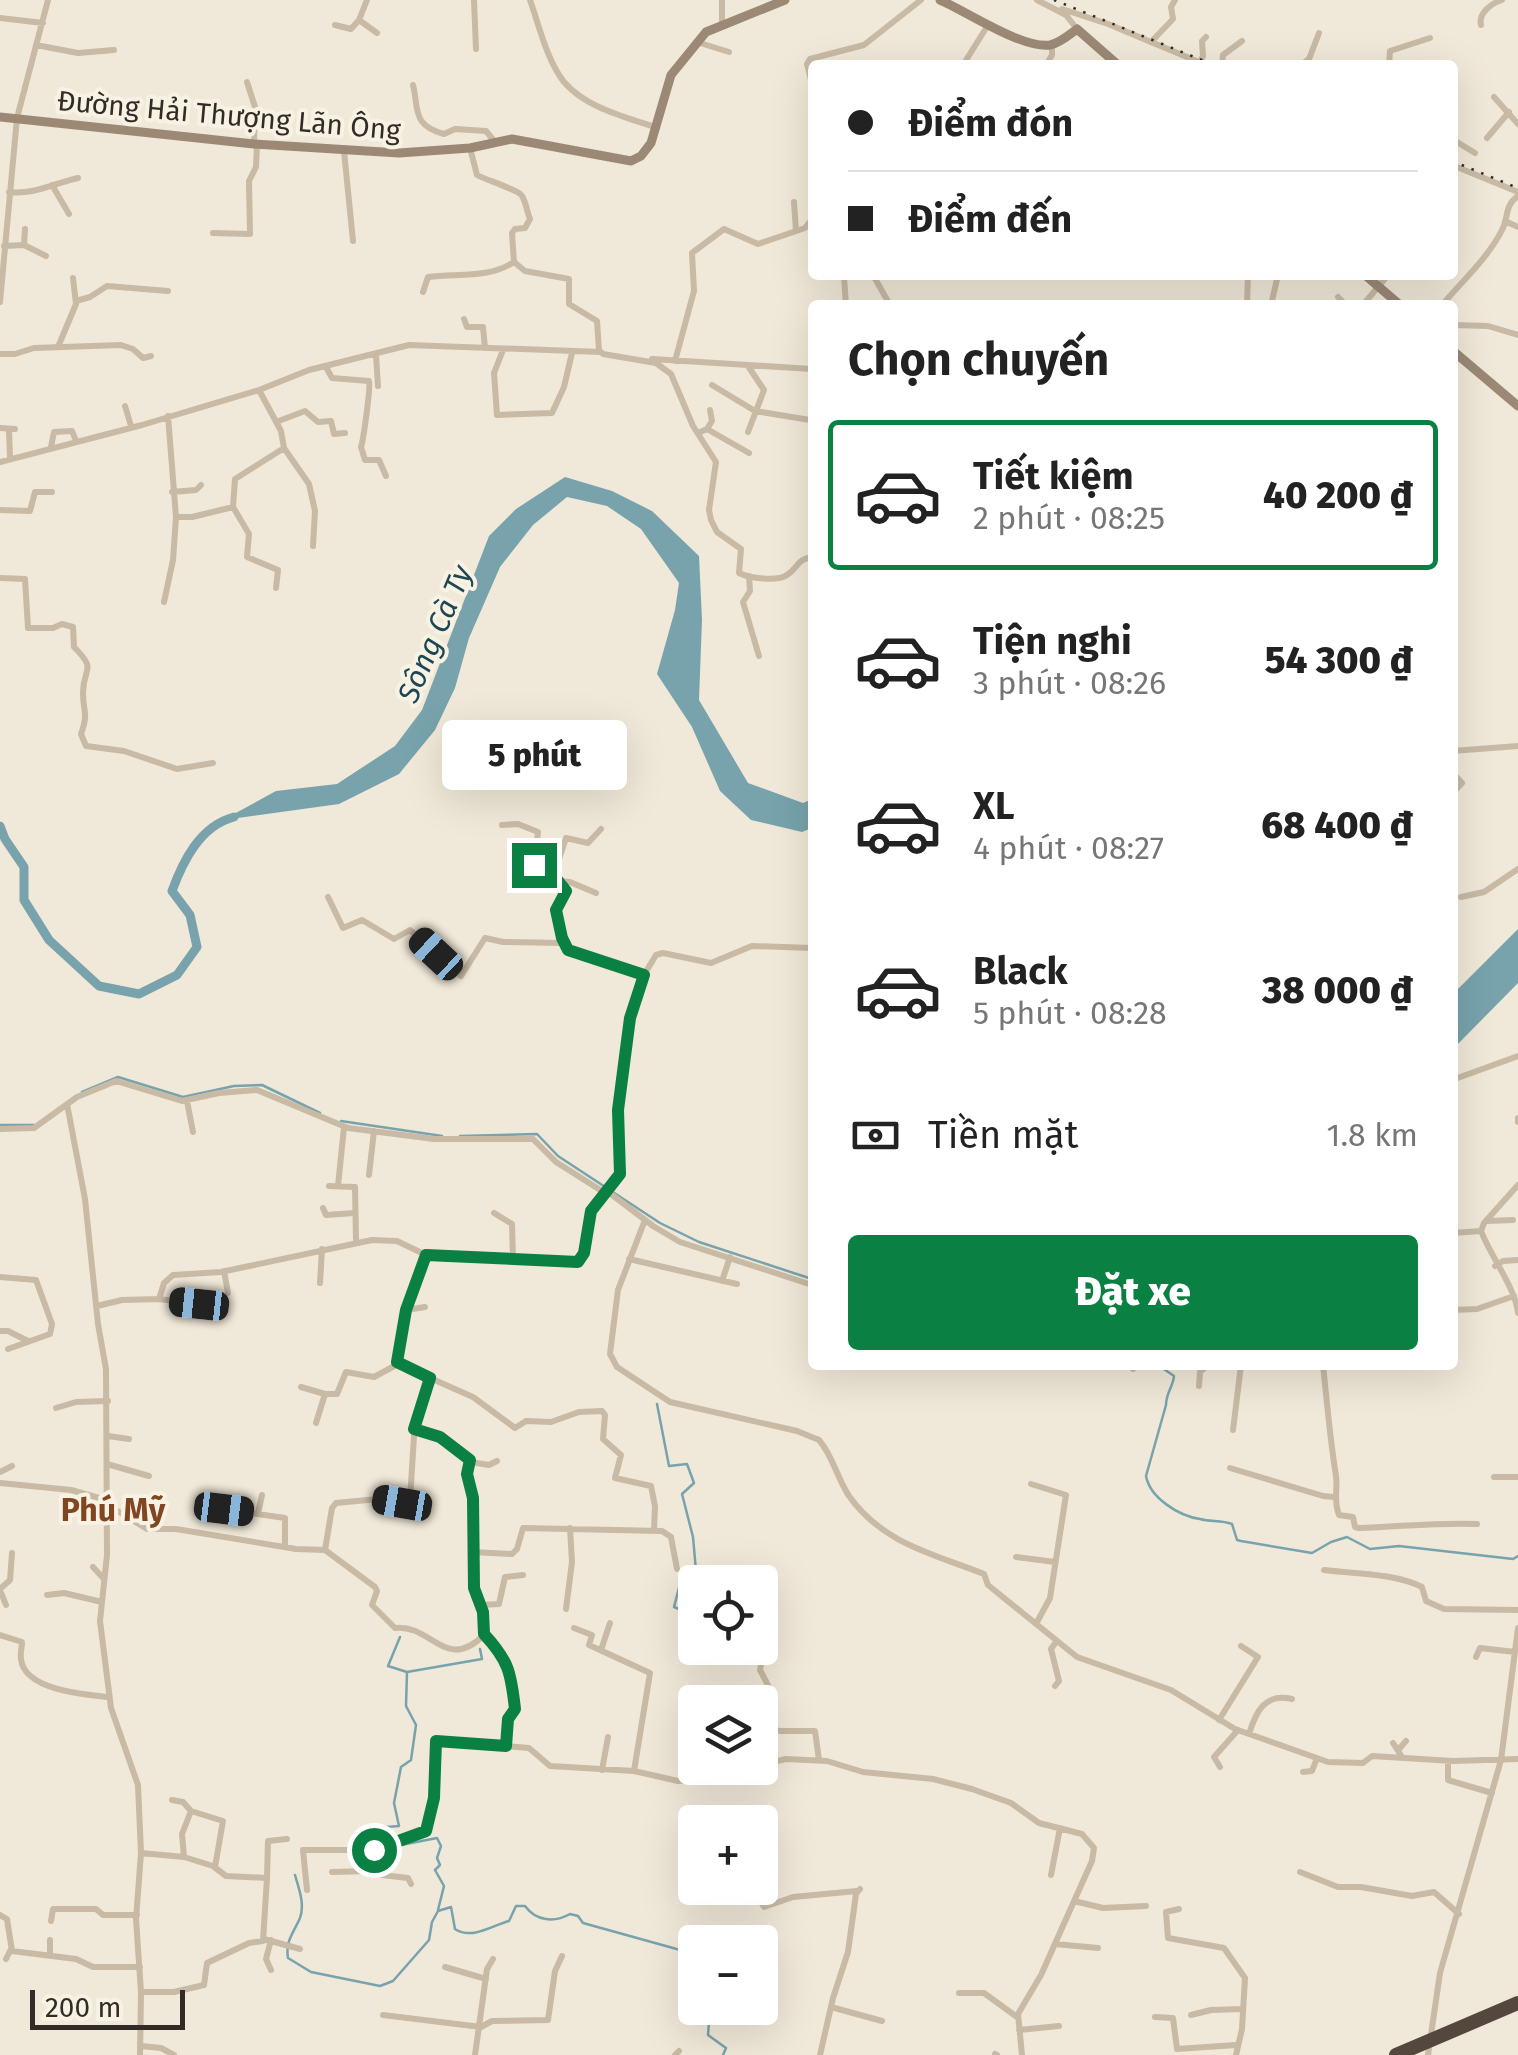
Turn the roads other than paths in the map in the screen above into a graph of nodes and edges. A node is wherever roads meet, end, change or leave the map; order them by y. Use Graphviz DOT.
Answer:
graph roads {
  1 [pos="48,0"];
  2 [pos="367,0"];
  3 [pos="474,0"];
  4 [pos="722,0"];
  5 [pos="785,0"];
  6 [pos="920,0"];
  7 [pos="942,0"];
  8 [pos="1037,0"];
  9 [pos="1067,0"];
  10 [pos="1175,0"];
  11 [pos="1502,0"];
  12 [pos="533,1"];
  13 [pos="1062,11"];
  14 [pos="0,18"];
  15 [pos="359,20"];
  16 [pos="42,23"];
  17 [pos="722,24"];
  18 [pos="1481,24"];
  19 [pos="335,25"];
  20 [pos="988,25"];
  21 [pos="1077,29"];
  22 [pos="377,33"];
  23 [pos="1319,33"];
  24 [pos="1206,37"];
  25 [pos="1430,38"];
  26 [pos="1242,41"];
  27 [pos="698,42"];
  28 [pos="1151,42"];
  29 [pos="1052,44"];
  30 [pos="36,45"];
  31 [pos="476,49"];
  32 [pos="114,50"];
  33 [pos="730,52"];
  34 [pos="809,60"];
  35 [pos="966,60"];
  36 [pos="1049,60"];
  37 [pos="1112,60"];
  38 [pos="1194,60"];
  39 [pos="1203,60"];
  40 [pos="1223,60"];
  41 [pos="1307,60"];
  42 [pos="1389,60"];
  43 [pos="247,82"];
  44 [pos="413,85"];
  45 [pos="1494,97"];
  46 [pos="1509,112"];
  47 [pos="0,117"];
  48 [pos="17,118"];
  49 [pos="1518,124"];
  50 [pos="657,128"];
  51 [pos="1486,138"];
  52 [pos="494,142"];
  53 [pos="256,144"];
  54 [pos="1458,144"];
  55 [pos="470,148"];
  56 [pos="344,151"];
  57 [pos="1475,153"];
  58 [pos="1458,169"];
  59 [pos="78,178"];
  60 [pos="52,185"];
  61 [pos="0,187"];
  62 [pos="9,190"];
  63 [pos="1518,194"];
  64 [pos="794,202"];
  65 [pos="69,214"];
  66 [pos="1505,221"];
  67 [pos="808,222"];
  68 [pos="1518,227"];
  69 [pos="25,229"];
  70 [pos="796,231"];
  71 [pos="214,233"];
  72 [pos="353,241"];
  73 [pos="24,245"];
  74 [pos="4,246"];
  75 [pos="46,256"];
  76 [pos="514,262"];
  77 [pos="73,278"];
  78 [pos="1370,280"];
  79 [pos="1385,280"];
  80 [pos="1379,288"];
  81 [pos="168,291"];
  82 [pos="423,292"];
  83 [pos="1338,297"];
  84 [pos="1341,300"];
  85 [pos="1368,300"];
  86 [pos="1394,300"];
  87 [pos="1446,300"];
  88 [pos="76,301"];
  89 [pos="0,302"];
  90 [pos="464,319"];
  91 [pos="1458,325"];
  92 [pos="1518,335"];
  93 [pos="58,347"];
  94 [pos="485,348"];
  95 [pos="503,350"];
  96 [pos="600,352"];
  97 [pos="572,353"];
  98 [pos="0,354"];
  99 [pos="376,355"];
  100 [pos="1458,355"];
  101 [pos="151,356"];
  102 [pos="641,359"];
  103 [pos="675,361"];
  104 [pos="1467,362"];
  105 [pos="747,365"];
  106 [pos="766,366"];
  107 [pos="1458,366"];
  108 [pos="326,367"];
  109 [pos="808,369"];
  110 [pos="756,377"];
  111 [pos="712,385"];
  112 [pos="378,386"];
  113 [pos="260,390"];
  114 [pos="125,406"];
  115 [pos="1518,406"];
  116 [pos="710,410"];
  117 [pos="755,411"];
  118 [pos="168,416"];
  119 [pos="808,420"];
  120 [pos="276,422"];
  121 [pos="131,426"];
  122 [pos="8,429"];
  123 [pos="702,431"];
  124 [pos="748,432"];
  125 [pos="345,433"];
  126 [pos="76,441"];
  127 [pos="51,448"];
  128 [pos="284,448"];
  129 [pos="749,453"];
  130 [pos="10,459"];
  131 [pos="0,462"];
  132 [pos="386,476"];
  133 [pos="202,484"];
  134 [pos="52,492"];
  135 [pos="172,492"];
  136 [pos="233,507"];
  137 [pos="0,510"];
  138 [pos="176,517"];
  139 [pos="313,546"];
  140 [pos="808,558"];
  141 [pos="749,576"];
  142 [pos="0,578"];
  143 [pos="276,588"];
  144 [pos="164,602"];
  145 [pos="759,656"];
  146 [pos="1518,746"];
  147 [pos="1458,751"];
  148 [pos="213,763"];
  149 [pos="502,825"];
  150 [pos="600,829"];
  151 [pos="1518,869"];
  152 [pos="555,879"];
  153 [pos="596,892"];
  154 [pos="328,897"];
  155 [pos="1461,897"];
  156 [pos="563,943"];
  157 [pos="808,948"];
  158 [pos="644,975"];
  159 [pos="1518,1056"];
  160 [pos="1458,1078"];
  161 [pos="187,1101"];
  162 [pos="67,1104"];
  163 [pos="344,1127"];
  164 [pos="0,1129"];
  165 [pos="374,1131"];
  166 [pos="194,1132"];
  167 [pos="369,1175"];
  168 [pos="1518,1185"];
  169 [pos="606,1192"];
  170 [pos="323,1208"];
  171 [pos="494,1213"];
  172 [pos="354,1214"];
  173 [pos="644,1220"];
  174 [pos="1513,1220"];
  175 [pos="1485,1221"];
  176 [pos="1481,1231"];
  177 [pos="1458,1233"];
  178 [pos="356,1241"];
  179 [pos="322,1249"];
  180 [pos="426,1255"];
  181 [pos="730,1257"];
  182 [pos="513,1259"];
  183 [pos="629,1259"];
  184 [pos="1518,1260"];
  185 [pos="1495,1266"];
  186 [pos="224,1270"];
  187 [pos="0,1277"];
  188 [pos="722,1281"];
  189 [pos="320,1283"];
  190 [pos="738,1284"];
  191 [pos="808,1284"];
  192 [pos="228,1292"];
  193 [pos="1514,1296"];
  194 [pos="159,1300"];
  195 [pos="199,1304"];
  196 [pos="97,1306"];
  197 [pos="425,1307"];
  198 [pos="406,1310"];
  199 [pos="1458,1310"];
  200 [pos="1518,1313"];
  201 [pos="0,1332"];
  202 [pos="29,1341"];
  203 [pos="8,1349"];
  204 [pos="398,1364"];
  205 [pos="1202,1370"];
  206 [pos="1240,1370"];
  207 [pos="1323,1370"];
  208 [pos="430,1378"];
  209 [pos="1199,1386"];
  210 [pos="301,1387"];
  211 [pos="325,1394"];
  212 [pos="108,1401"];
  213 [pos="56,1408"];
  214 [pos="316,1423"];
  215 [pos="414,1429"];
  216 [pos="1232,1430"];
  217 [pos="108,1436"];
  218 [pos="129,1439"];
  219 [pos="497,1461"];
  220 [pos="470,1462"];
  221 [pos="107,1464"];
  222 [pos="12,1466"];
  223 [pos="1230,1468"];
  224 [pos="0,1472"];
  225 [pos="149,1476"];
  226 [pos="1494,1476"];
  227 [pos="1518,1477"];
  228 [pos="0,1483"];
  229 [pos="1031,1484"];
  230 [pos="262,1494"];
  231 [pos="1334,1497"];
  232 [pos="106,1502"];
  233 [pos="224,1509"];
  234 [pos="258,1514"];
  235 [pos="1477,1524"];
  236 [pos="570,1528"];
  237 [pos="654,1531"];
  238 [pos="285,1546"];
  239 [pos="325,1550"];
  240 [pos="12,1552"];
  241 [pos="472,1552"];
  242 [pos="1016,1557"];
  243 [pos="1055,1562"];
  244 [pos="93,1566"];
  245 [pos="676,1568"];
  246 [pos="1324,1570"];
  247 [pos="523,1575"];
  248 [pos="104,1579"];
  249 [pos="0,1589"];
  250 [pos="47,1595"];
  251 [pos="102,1602"];
  252 [pos="6,1605"];
  253 [pos="482,1605"];
  254 [pos="566,1608"];
  255 [pos="1518,1610"];
  256 [pos="610,1623"];
  257 [pos="1036,1624"];
  258 [pos="574,1628"];
  259 [pos="1518,1628"];
  260 [pos="484,1634"];
  261 [pos="0,1635"];
  262 [pos="1056,1642"];
  263 [pos="1241,1646"];
  264 [pos="602,1651"];
  265 [pos="1516,1656"];
  266 [pos="1476,1658"];
  267 [pos="761,1665"];
  268 [pos="1055,1686"];
  269 [pos="108,1697"];
  270 [pos="1292,1699"];
  271 [pos="1219,1720"];
  272 [pos="1238,1730"];
  273 [pos="1248,1734"];
  274 [pos="608,1737"];
  275 [pos="1406,1741"];
  276 [pos="506,1746"];
  277 [pos="1398,1750"];
  278 [pos="1317,1758"];
  279 [pos="1518,1759"];
  280 [pos="778,1760"];
  281 [pos="818,1760"];
  282 [pos="1448,1760"];
  283 [pos="1500,1760"];
  284 [pos="1220,1766"];
  285 [pos="602,1770"];
  286 [pos="634,1771"];
  287 [pos="1303,1772"];
  288 [pos="678,1780"];
  289 [pos="1492,1793"];
  290 [pos="172,1800"];
  291 [pos="191,1811"];
  292 [pos="1060,1828"];
  293 [pos="288,1838"];
  294 [pos="374,1850"];
  295 [pos="141,1853"];
  296 [pos="184,1856"];
  297 [pos="215,1866"];
  298 [pos="372,1871"];
  299 [pos="332,1872"];
  300 [pos="1300,1872"];
  301 [pos="1050,1875"];
  302 [pos="266,1878"];
  303 [pos="411,1884"];
  304 [pos="307,1890"];
  305 [pos="1074,1901"];
  306 [pos="778,1903"];
  307 [pos="1146,1906"];
  308 [pos="1178,1909"];
  309 [pos="0,1914"];
  310 [pos="1459,1914"];
  311 [pos="137,1915"];
  312 [pos="51,1920"];
  313 [pos="50,1940"];
  314 [pos="268,1940"];
  315 [pos="1056,1944"];
  316 [pos="1098,1948"];
  317 [pos="11,1949"];
  318 [pos="300,1949"];
  319 [pos="50,1955"];
  320 [pos="562,1956"];
  321 [pos="6,1959"];
  322 [pos="493,1959"];
  323 [pos="445,1967"];
  324 [pos="140,1968"];
  325 [pos="271,1970"];
  326 [pos="486,1979"];
  327 [pos="142,1992"];
  328 [pos="959,1993"];
  329 [pos="1518,2006"];
  330 [pos="832,2007"];
  331 [pos="1243,2009"];
  332 [pos="383,2015"];
  333 [pos="1191,2015"];
  334 [pos="1017,2017"];
  335 [pos="1155,2017"];
  336 [pos="882,2021"];
  337 [pos="481,2026"];
  338 [pos="1059,2026"];
  339 [pos="1020,2030"];
  340 [pos="1236,2045"];
  341 [pos="1426,2050"];
  342 [pos="140,2051"];
  343 [pos="174,2055"];
  344 [pos="475,2055"];
  345 [pos="820,2055"];
  346 [pos="1022,2055"];
  347 [pos="1236,2055"];
  348 [pos="1396,2055"];
  1 -- 16 [label="street"];
  2 -- 15 [label="street"];
  3 -- 31 [label="street"];
  4 -- 17 [label="street"];
  5 -- 17 [label="street"];
  6 -- 34 [label="street"];
  7 -- 20 [label="street"];
  8 -- 13 [label="street"];
  9 -- 13 [label="street"];
  10 -- 28 [label="street"];
  11 -- 18 [label="street"];
  12 -- 50 [label="street"];
  13 -- 21 [label="street"];
  13 -- 28 [label="street"];
  14 -- 16 [label="street"];
  15 -- 19 [label="street"];
  15 -- 22 [label="street"];
  16 -- 30 [label="street"];
  17 -- 27 [label="street"];
  20 -- 29 [label="street"];
  20 -- 35 [label="street"];
  21 -- 29 [label="street"];
  21 -- 37 [label="street"];
  23 -- 41 [label="street"];
  24 -- 39 [label="street"];
  25 -- 42 [label="street"];
  26 -- 40 [label="street"];
  27 -- 33 [label="street"];
  27 -- 50 [label="street"];
  28 -- 38 [label="street"];
  29 -- 36 [label="street"];
  30 -- 32 [label="street"];
  30 -- 48 [label="street"];
  43 -- 53 [label="street"];
  44 -- 52 [label="street"];
  45 -- 46 [label="street"];
  46 -- 49 [label="street"];
  46 -- 51 [label="street"];
  47 -- 48 [label="street, Đường Hải Thượng Lãn Ông"];
  48 -- 53 [label="street, Đường Hải Thượng Lãn Ông"];
  48 -- 62 [label="street"];
  50 -- 52 [label="street, Đường Hải Thượng Lãn Ông"];
  52 -- 55 [label="street, Đường Hải Thượng Lãn Ông"];
  53 -- 56 [label="street, Đường Hải Thượng Lãn Ông"];
  53 -- 71 [label="street"];
  54 -- 57 [label="street"];
  55 -- 56 [label="street, Đường Hải Thượng Lãn Ông"];
  55 -- 76 [label="street"];
  56 -- 72 [label="street"];
  58 -- 63 [label="street"];
  59 -- 60 [label="street"];
  60 -- 62 [label="street"];
  60 -- 65 [label="street"];
  61 -- 62 [label="street"];
  62 -- 74 [label="street"];
  63 -- 66 [label="street"];
  64 -- 70 [label="street"];
  66 -- 68 [label="street"];
  66 -- 87 [label="street"];
  67 -- 70 [label="street"];
  69 -- 73 [label="street"];
  70 -- 103 [label="street"];
  73 -- 74 [label="street"];
  73 -- 75 [label="street"];
  74 -- 89 [label="street"];
  76 -- 82 [label="street"];
  76 -- 96 [label="street"];
  77 -- 88 [label="street"];
  78 -- 80 [label="street"];
  79 -- 80 [label="street"];
  80 -- 85 [label="street"];
  80 -- 86 [label="street"];
  81 -- 88 [label="street"];
  83 -- 84 [label="street"];
  88 -- 93 [label="street"];
  90 -- 94 [label="street"];
  91 -- 92 [label="street"];
  93 -- 98 [label="street"];
  93 -- 101 [label="street"];
  94 -- 95 [label="street"];
  94 -- 99 [label="street"];
  95 -- 97 [label="street"];
  95 -- 97 [label="street"];
  96 -- 97 [label="street"];
  96 -- 102 [label="street"];
  99 -- 108 [label="street"];
  99 -- 112 [label="street"];
  100 -- 104 [label="street"];
  102 -- 103 [label="street"];
  102 -- 123 [label="street"];
  103 -- 105 [label="street"];
  104 -- 107 [label="street"];
  104 -- 115 [label="street"];
  105 -- 106 [label="street"];
  105 -- 110 [label="street"];
  106 -- 109 [label="street"];
  106 -- 110 [label="street"];
  108 -- 113 [label="street"];
  108 -- 132 [label="street"];
  110 -- 117 [label="street"];
  111 -- 117 [label="street"];
  113 -- 118 [label="street"];
  113 -- 120 [label="street"];
  114 -- 121 [label="street"];
  116 -- 123 [label="street"];
  117 -- 119 [label="street"];
  117 -- 124 [label="street"];
  118 -- 121 [label="street"];
  118 -- 135 [label="street"];
  120 -- 125 [label="street"];
  120 -- 128 [label="street"];
  121 -- 126 [label="street"];
  122 -- 130 [label="street"];
  123 -- 129 [label="street"];
  123 -- 141 [label="street"];
  126 -- 127 [label="street"];
  126 -- 127 [label="street"];
  127 -- 130 [label="street"];
  128 -- 136 [label="street"];
  128 -- 139 [label="street"];
  130 -- 131 [label="street"];
  133 -- 135 [label="street"];
  134 -- 137 [label="street"];
  135 -- 138 [label="street"];
  136 -- 138 [label="street"];
  136 -- 143 [label="street"];
  138 -- 144 [label="street"];
  140 -- 141 [label="street"];
  141 -- 145 [label="street"];
  142 -- 148 [label="street"];
  146 -- 147 [label="street"];
  149 -- 152 [label="street"];
  150 -- 152 [label="street"];
  151 -- 155 [label="street"];
  152 -- 153 [label="street"];
  152 -- 156 [label="street"];
  154 -- 156 [label="street"];
  156 -- 158 [label="street"];
  157 -- 158 [label="street"];
  158 -- 169 [label="street"];
  159 -- 160 [label="street"];
  161 -- 162 [label="street"];
  161 -- 163 [label="street"];
  161 -- 166 [label="street"];
  162 -- 164 [label="street"];
  162 -- 196 [label="street"];
  163 -- 165 [label="street"];
  163 -- 172 [label="street"];
  165 -- 167 [label="street"];
  165 -- 169 [label="street"];
  168 -- 175 [label="street"];
  169 -- 173 [label="street"];
  169 -- 182 [label="street"];
  170 -- 172 [label="street"];
  171 -- 182 [label="street"];
  172 -- 178 [label="street"];
  173 -- 181 [label="street"];
  173 -- 183 [label="street"];
  174 -- 175 [label="street"];
  175 -- 176 [label="street"];
  176 -- 177 [label="street"];
  176 -- 185 [label="street"];
  178 -- 179 [label="street"];
  178 -- 180 [label="street"];
  179 -- 186 [label="street"];
  179 -- 189 [label="street"];
  180 -- 182 [label="street"];
  180 -- 198 [label="street"];
  181 -- 188 [label="street"];
  181 -- 191 [label="street"];
  183 -- 188 [label="street"];
  183 -- 257 [label="street"];
  184 -- 185 [label="street"];
  185 -- 193 [label="street"];
  186 -- 192 [label="street"];
  186 -- 194 [label="street"];
  187 -- 202 [label="street"];
  188 -- 190 [label="street"];
  193 -- 199 [label="street"];
  193 -- 200 [label="street"];
  194 -- 195 [label="street"];
  194 -- 196 [label="street"];
  196 -- 212 [label="street"];
  197 -- 198 [label="street"];
  198 -- 204 [label="street"];
  201 -- 202 [label="street"];
  202 -- 203 [label="street"];
  204 -- 208 [label="street"];
  204 -- 211 [label="street"];
  205 -- 209 [label="street"];
  206 -- 216 [label="street"];
  207 -- 231 [label="street"];
  208 -- 215 [label="street"];
  208 -- 237 [label="street"];
  210 -- 211 [label="street"];
  211 -- 214 [label="street"];
  212 -- 213 [label="street"];
  212 -- 217 [label="street"];
  215 -- 220 [label="street"];
  215 -- 239 [label="street"];
  217 -- 218 [label="street"];
  217 -- 221 [label="street"];
  219 -- 220 [label="street"];
  220 -- 241 [label="street"];
  221 -- 225 [label="street"];
  221 -- 232 [label="street"];
  222 -- 224 [label="street"];
  223 -- 231 [label="street"];
  226 -- 227 [label="street"];
  228 -- 232 [label="street"];
  229 -- 243 [label="street"];
  230 -- 234 [label="street"];
  231 -- 235 [label="street"];
  232 -- 238 [label="street"];
  232 -- 248 [label="street"];
  233 -- 234 [label="street"];
  234 -- 238 [label="street"];
  236 -- 237 [label="street"];
  236 -- 241 [label="street"];
  236 -- 254 [label="street"];
  237 -- 245 [label="street"];
  238 -- 239 [label="street"];
  239 -- 260 [label="street"];
  240 -- 249 [label="street"];
  241 -- 253 [label="street"];
  242 -- 243 [label="street"];
  243 -- 257 [label="street"];
  244 -- 248 [label="street"];
  246 -- 255 [label="street"];
  247 -- 253 [label="street"];
  248 -- 251 [label="street"];
  249 -- 252 [label="street"];
  250 -- 251 [label="street"];
  251 -- 269 [label="street"];
  253 -- 260 [label="street"];
  256 -- 264 [label="street"];
  257 -- 262 [label="street"];
  258 -- 264 [label="street"];
  259 -- 265 [label="street"];
  260 -- 276 [label="street"];
  261 -- 269 [label="street"];
  262 -- 268 [label="street"];
  262 -- 271 [label="street"];
  263 -- 271 [label="street"];
  264 -- 286 [label="street"];
  265 -- 266 [label="street"];
  265 -- 283 [label="street"];
  267 -- 281 [label="street"];
  269 -- 295 [label="street"];
  270 -- 273 [label="street"];
  271 -- 272 [label="street"];
  272 -- 273 [label="street"];
  272 -- 284 [label="street"];
  273 -- 278 [label="street"];
  274 -- 285 [label="street"];
  275 -- 277 [label="street"];
  276 -- 285 [label="street"];
  276 -- 294 [label="street"];
  277 -- 278 [label="street"];
  277 -- 282 [label="street"];
  278 -- 287 [label="street"];
  279 -- 283 [label="street"];
  280 -- 281 [label="street"];
  281 -- 292 [label="street"];
  282 -- 283 [label="street"];
  282 -- 289 [label="street"];
  283 -- 289 [label="street"];
  285 -- 286 [label="street"];
  286 -- 288 [label="street"];
  289 -- 310 [label="street"];
  290 -- 291 [label="street"];
  291 -- 296 [label="street"];
  291 -- 297 [label="street"];
  292 -- 301 [label="street"];
  292 -- 305 [label="street"];
  293 -- 302 [label="street"];
  294 -- 298 [label="street"];
  294 -- 304 [label="street"];
  295 -- 296 [label="street"];
  295 -- 311 [label="street"];
  296 -- 297 [label="street"];
  297 -- 302 [label="street"];
  298 -- 299 [label="street"];
  298 -- 303 [label="street"];
  300 -- 310 [label="street"];
  302 -- 314 [label="street"];
  305 -- 307 [label="street"];
  305 -- 315 [label="street"];
  306 -- 330 [label="street"];
  308 -- 331 [label="street"];
  309 -- 317 [label="street"];
  310 -- 341 [label="street"];
  311 -- 312 [label="street"];
  311 -- 324 [label="street"];
  313 -- 319 [label="street"];
  314 -- 318 [label="street"];
  314 -- 325 [label="street"];
  314 -- 327 [label="street"];
  315 -- 316 [label="street"];
  315 -- 334 [label="street"];
  317 -- 319 [label="street"];
  317 -- 321 [label="street"];
  319 -- 324 [label="street"];
  320 -- 337 [label="street"];
  322 -- 326 [label="street"];
  323 -- 326 [label="street"];
  324 -- 327 [label="street"];
  326 -- 337 [label="street"];
  327 -- 342 [label="street"];
  328 -- 334 [label="street"];
  329 -- 341 [label="highway"];
  330 -- 336 [label="street"];
  330 -- 345 [label="street"];
  331 -- 333 [label="street"];
  331 -- 340 [label="street"];
  332 -- 337 [label="street"];
  334 -- 339 [label="street"];
  335 -- 340 [label="street"];
  337 -- 344 [label="street"];
  338 -- 339 [label="street"];
  339 -- 346 [label="street"];
  340 -- 347 [label="street"];
  341 -- 348 [label="highway"];
  342 -- 343 [label="street"];
}
